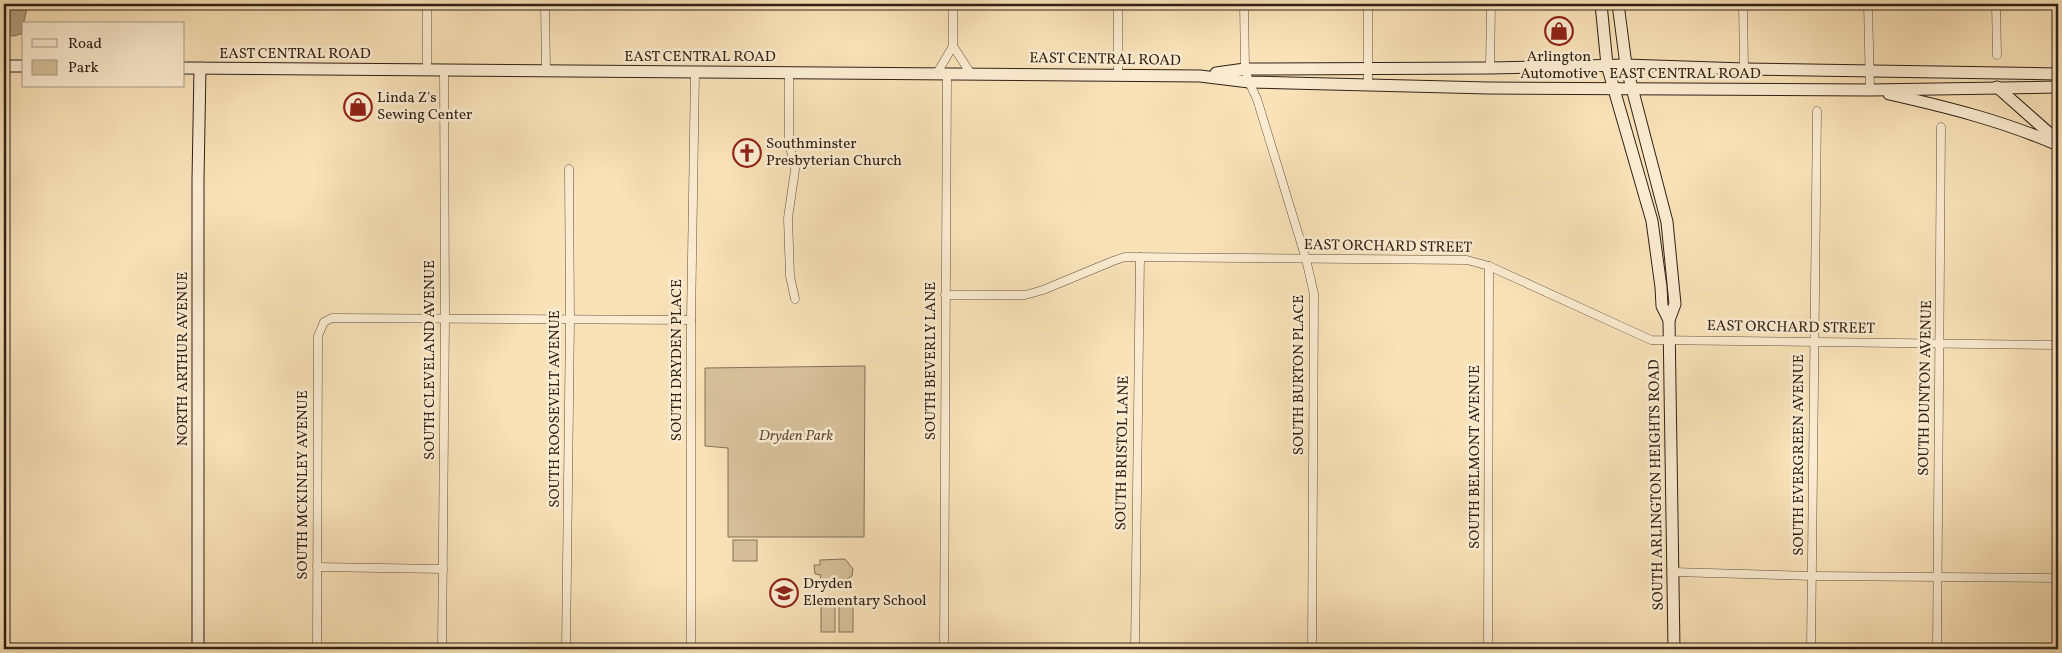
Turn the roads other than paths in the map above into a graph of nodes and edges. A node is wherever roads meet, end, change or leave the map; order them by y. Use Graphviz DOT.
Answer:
graph roads {
  1 [pos="427,4"];
  2 [pos="545,4"];
  3 [pos="953,4"];
  4 [pos="1118,4"];
  5 [pos="1244,4"];
  6 [pos="1368,4"];
  7 [pos="1491,4"];
  8 [pos="1601,4"];
  9 [pos="1618,4"];
  10 [pos="1743,4"];
  11 [pos="1868,4"];
  12 [pos="1996,4"];
  13 [pos="954,46"];
  14 [pos="1997,55"];
  15 [pos="1607,65"];
  16 [pos="1626,65"];
  17 [pos="4,66"];
  18 [pos="22,66"];
  19 [pos="185,68"];
  20 [pos="200,68"];
  21 [pos="1490,68"];
  22 [pos="1245,69"];
  23 [pos="1368,69"];
  24 [pos="1744,69"];
  25 [pos="427,70"];
  26 [pos="444,70"];
  27 [pos="546,71"];
  28 [pos="1869,71"];
  29 [pos="696,72"];
  30 [pos="789,72"];
  31 [pos="942,73"];
  32 [pos="1968,73"];
  33 [pos="971,74"];
  34 [pos="2058,74"];
  35 [pos="1118,75"];
  36 [pos="1200,76"];
  37 [pos="1249,82"];
  38 [pos="1368,85"];
  39 [pos="2058,87"];
  40 [pos="2000,88"];
  41 [pos="1612,89"];
  42 [pos="1632,89"];
  43 [pos="1870,90"];
  44 [pos="1817,111"];
  45 [pos="1941,127"];
  46 [pos="2058,143"];
  47 [pos="569,169"];
  48 [pos="1140,257"];
  49 [pos="1306,259"];
  50 [pos="1489,266"];
  51 [pos="946,295"];
  52 [pos="795,299"];
  53 [pos="445,318"];
  54 [pos="570,320"];
  55 [pos="691,320"];
  56 [pos="1669,320"];
  57 [pos="1670,340"];
  58 [pos="1814,343"];
  59 [pos="1940,344"];
  60 [pos="2058,345"];
  61 [pos="317,567"];
  62 [pos="443,568"];
  63 [pos="1673,572"];
  64 [pos="1812,576"];
  65 [pos="1938,578"];
  66 [pos="2058,578"];
  67 [pos="198,649"];
  68 [pos="316,649"];
  69 [pos="442,649"];
  70 [pos="566,649"];
  71 [pos="692,649"];
  72 [pos="944,649"];
  73 [pos="1135,649"];
  74 [pos="1312,649"];
  75 [pos="1488,649"];
  76 [pos="1674,649"];
  77 [pos="1811,649"];
  78 [pos="1937,649"];
  1 -- 25 [label="street"];
  2 -- 27 [label="street"];
  3 -- 13 [label="street"];
  4 -- 35 [label="street"];
  5 -- 22 [label="street, SOUTH BURTON PLACE"];
  6 -- 23 [label="street"];
  7 -- 21 [label="street"];
  8 -- 15 [label="main road, SOUTH ARLINGTON HEIGHTS ROAD"];
  9 -- 16 [label="main road, SOUTH ARLINGTON HEIGHTS ROAD"];
  10 -- 24 [label="street"];
  11 -- 28 [label="street"];
  12 -- 14 [label="street"];
  13 -- 31 [label="street"];
  13 -- 33 [label="street"];
  15 -- 16 [label="main road, EAST CENTRAL ROAD"];
  15 -- 21 [label="main road, EAST CENTRAL ROAD"];
  15 -- 41 [label="main road, SOUTH ARLINGTON HEIGHTS ROAD"];
  16 -- 24 [label="main road, EAST CENTRAL ROAD"];
  16 -- 42 [label="main road, SOUTH ARLINGTON HEIGHTS ROAD"];
  17 -- 18 [label="main road"];
  19 -- 20 [label="main road, EAST CENTRAL ROAD"];
  20 -- 25 [label="main road, EAST CENTRAL ROAD"];
  20 -- 67 [label="main road, NORTH ARTHUR AVENUE"];
  21 -- 23 [label="main road, EAST CENTRAL ROAD"];
  22 -- 23 [label="main road, EAST CENTRAL ROAD"];
  22 -- 36 [label="main road, EAST CENTRAL ROAD"];
  22 -- 37 [label="street, SOUTH BURTON PLACE"];
  23 -- 38 [label="street"];
  24 -- 28 [label="main road, EAST CENTRAL ROAD"];
  25 -- 26 [label="main road, EAST CENTRAL ROAD"];
  26 -- 27 [label="main road, EAST CENTRAL ROAD"];
  26 -- 53 [label="street, SOUTH CLEVELAND AVENUE"];
  27 -- 29 [label="main road, EAST CENTRAL ROAD"];
  28 -- 32 [label="main road, EAST CENTRAL ROAD"];
  28 -- 43 [label="street"];
  29 -- 30 [label="main road, EAST CENTRAL ROAD"];
  29 -- 55 [label="street, SOUTH DRYDEN PLACE"];
  30 -- 31 [label="main road, EAST CENTRAL ROAD"];
  30 -- 52 [label="street"];
  31 -- 33 [label="main road, EAST CENTRAL ROAD"];
  31 -- 51 [label="street, SOUTH BEVERLY LANE"];
  32 -- 34 [label="main road, EAST CENTRAL ROAD"];
  32 -- 40 [label="main road"];
  33 -- 35 [label="main road, EAST CENTRAL ROAD"];
  35 -- 36 [label="main road, EAST CENTRAL ROAD"];
  36 -- 37 [label="main road, EAST CENTRAL ROAD"];
  37 -- 38 [label="main road, EAST CENTRAL ROAD"];
  37 -- 49 [label="street, SOUTH BURTON PLACE"];
  38 -- 41 [label="main road, EAST CENTRAL ROAD"];
  39 -- 40 [label="main road"];
  40 -- 43 [label="main road"];
  40 -- 46 [label="main road"];
  41 -- 42 [label="main road, EAST CENTRAL ROAD"];
  41 -- 56 [label="main road, SOUTH ARLINGTON HEIGHTS ROAD"];
  42 -- 43 [label="main road, EAST CENTRAL ROAD"];
  42 -- 56 [label="main road, SOUTH ARLINGTON HEIGHTS ROAD"];
  43 -- 46 [label="main road"];
  44 -- 58 [label="street, SOUTH EVERGREEN AVENUE"];
  45 -- 59 [label="street, SOUTH DUNTON AVENUE"];
  47 -- 54 [label="street, SOUTH ROOSEVELT AVENUE"];
  48 -- 49 [label="street, EAST ORCHARD STREET"];
  48 -- 51 [label="street, EAST ORCHARD STREET"];
  48 -- 73 [label="street, SOUTH BRISTOL LANE"];
  49 -- 50 [label="street, EAST ORCHARD STREET"];
  49 -- 74 [label="street, SOUTH BURTON PLACE"];
  50 -- 57 [label="street, EAST ORCHARD STREET"];
  50 -- 75 [label="street, SOUTH BELMONT AVENUE"];
  51 -- 72 [label="street, SOUTH BEVERLY LANE"];
  53 -- 54 [label="street"];
  53 -- 61 [label="street, SOUTH MCKINLEY AVENUE"];
  53 -- 62 [label="street, SOUTH CLEVELAND AVENUE"];
  54 -- 55 [label="street"];
  54 -- 70 [label="street, SOUTH ROOSEVELT AVENUE"];
  55 -- 71 [label="street, SOUTH DRYDEN PLACE"];
  56 -- 57 [label="main road, SOUTH ARLINGTON HEIGHTS ROAD"];
  57 -- 58 [label="street, EAST ORCHARD STREET"];
  57 -- 63 [label="main road, SOUTH ARLINGTON HEIGHTS ROAD"];
  58 -- 59 [label="street, EAST ORCHARD STREET"];
  58 -- 64 [label="street, SOUTH EVERGREEN AVENUE"];
  59 -- 60 [label="street, EAST ORCHARD STREET"];
  59 -- 65 [label="street, SOUTH DUNTON AVENUE"];
  61 -- 62 [label="street"];
  61 -- 68 [label="street, SOUTH MCKINLEY AVENUE"];
  62 -- 69 [label="street, SOUTH CLEVELAND AVENUE"];
  63 -- 64 [label="street"];
  63 -- 76 [label="main road, SOUTH ARLINGTON HEIGHTS ROAD"];
  64 -- 65 [label="street"];
  64 -- 77 [label="street, SOUTH EVERGREEN AVENUE"];
  65 -- 66 [label="street"];
  65 -- 78 [label="street, SOUTH DUNTON AVENUE"];
}
